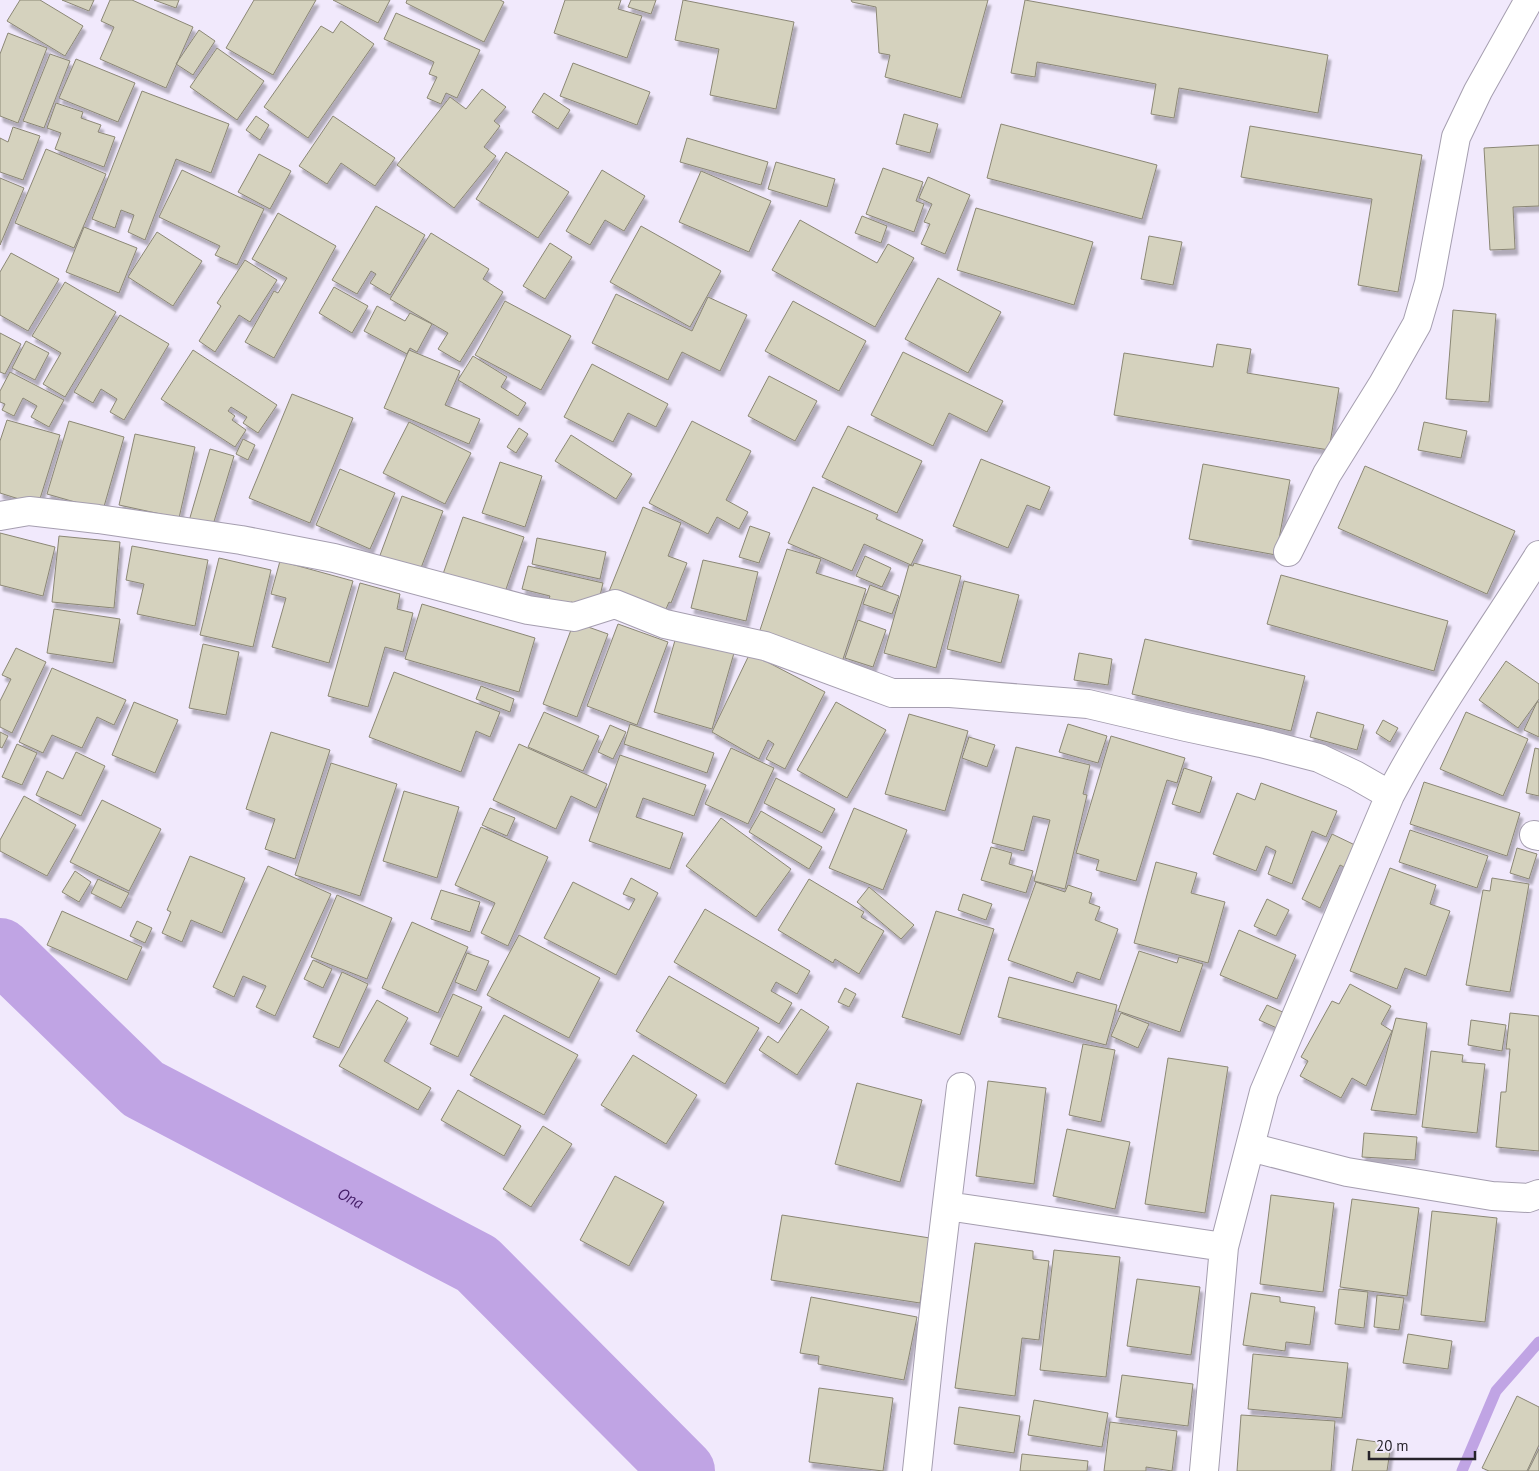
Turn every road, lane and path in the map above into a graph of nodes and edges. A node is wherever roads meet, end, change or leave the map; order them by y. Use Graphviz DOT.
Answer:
graph roads {
  1 [pos="1529,0"];
  2 [pos="0,516"];
  3 [pos="1288,552"];
  4 [pos="1535,568"];
  5 [pos="1390,795"];
  6 [pos="961,1087"];
  7 [pos="1250,1146"];
  8 [pos="1539,1194"];
  9 [pos="947,1206"];
  10 [pos="1224,1248"];
  11 [pos="917,1471"];
  12 [pos="1204,1471"];
  1 -- 3 [label="street"];
  2 -- 5 [label="street"];
  4 -- 5 [label="street"];
  5 -- 7 [label="street"];
  6 -- 9 [label="street"];
  7 -- 8 [label="street"];
  7 -- 10 [label="street"];
  9 -- 10 [label="street"];
  9 -- 11 [label="street"];
  10 -- 12 [label="street"];
}
